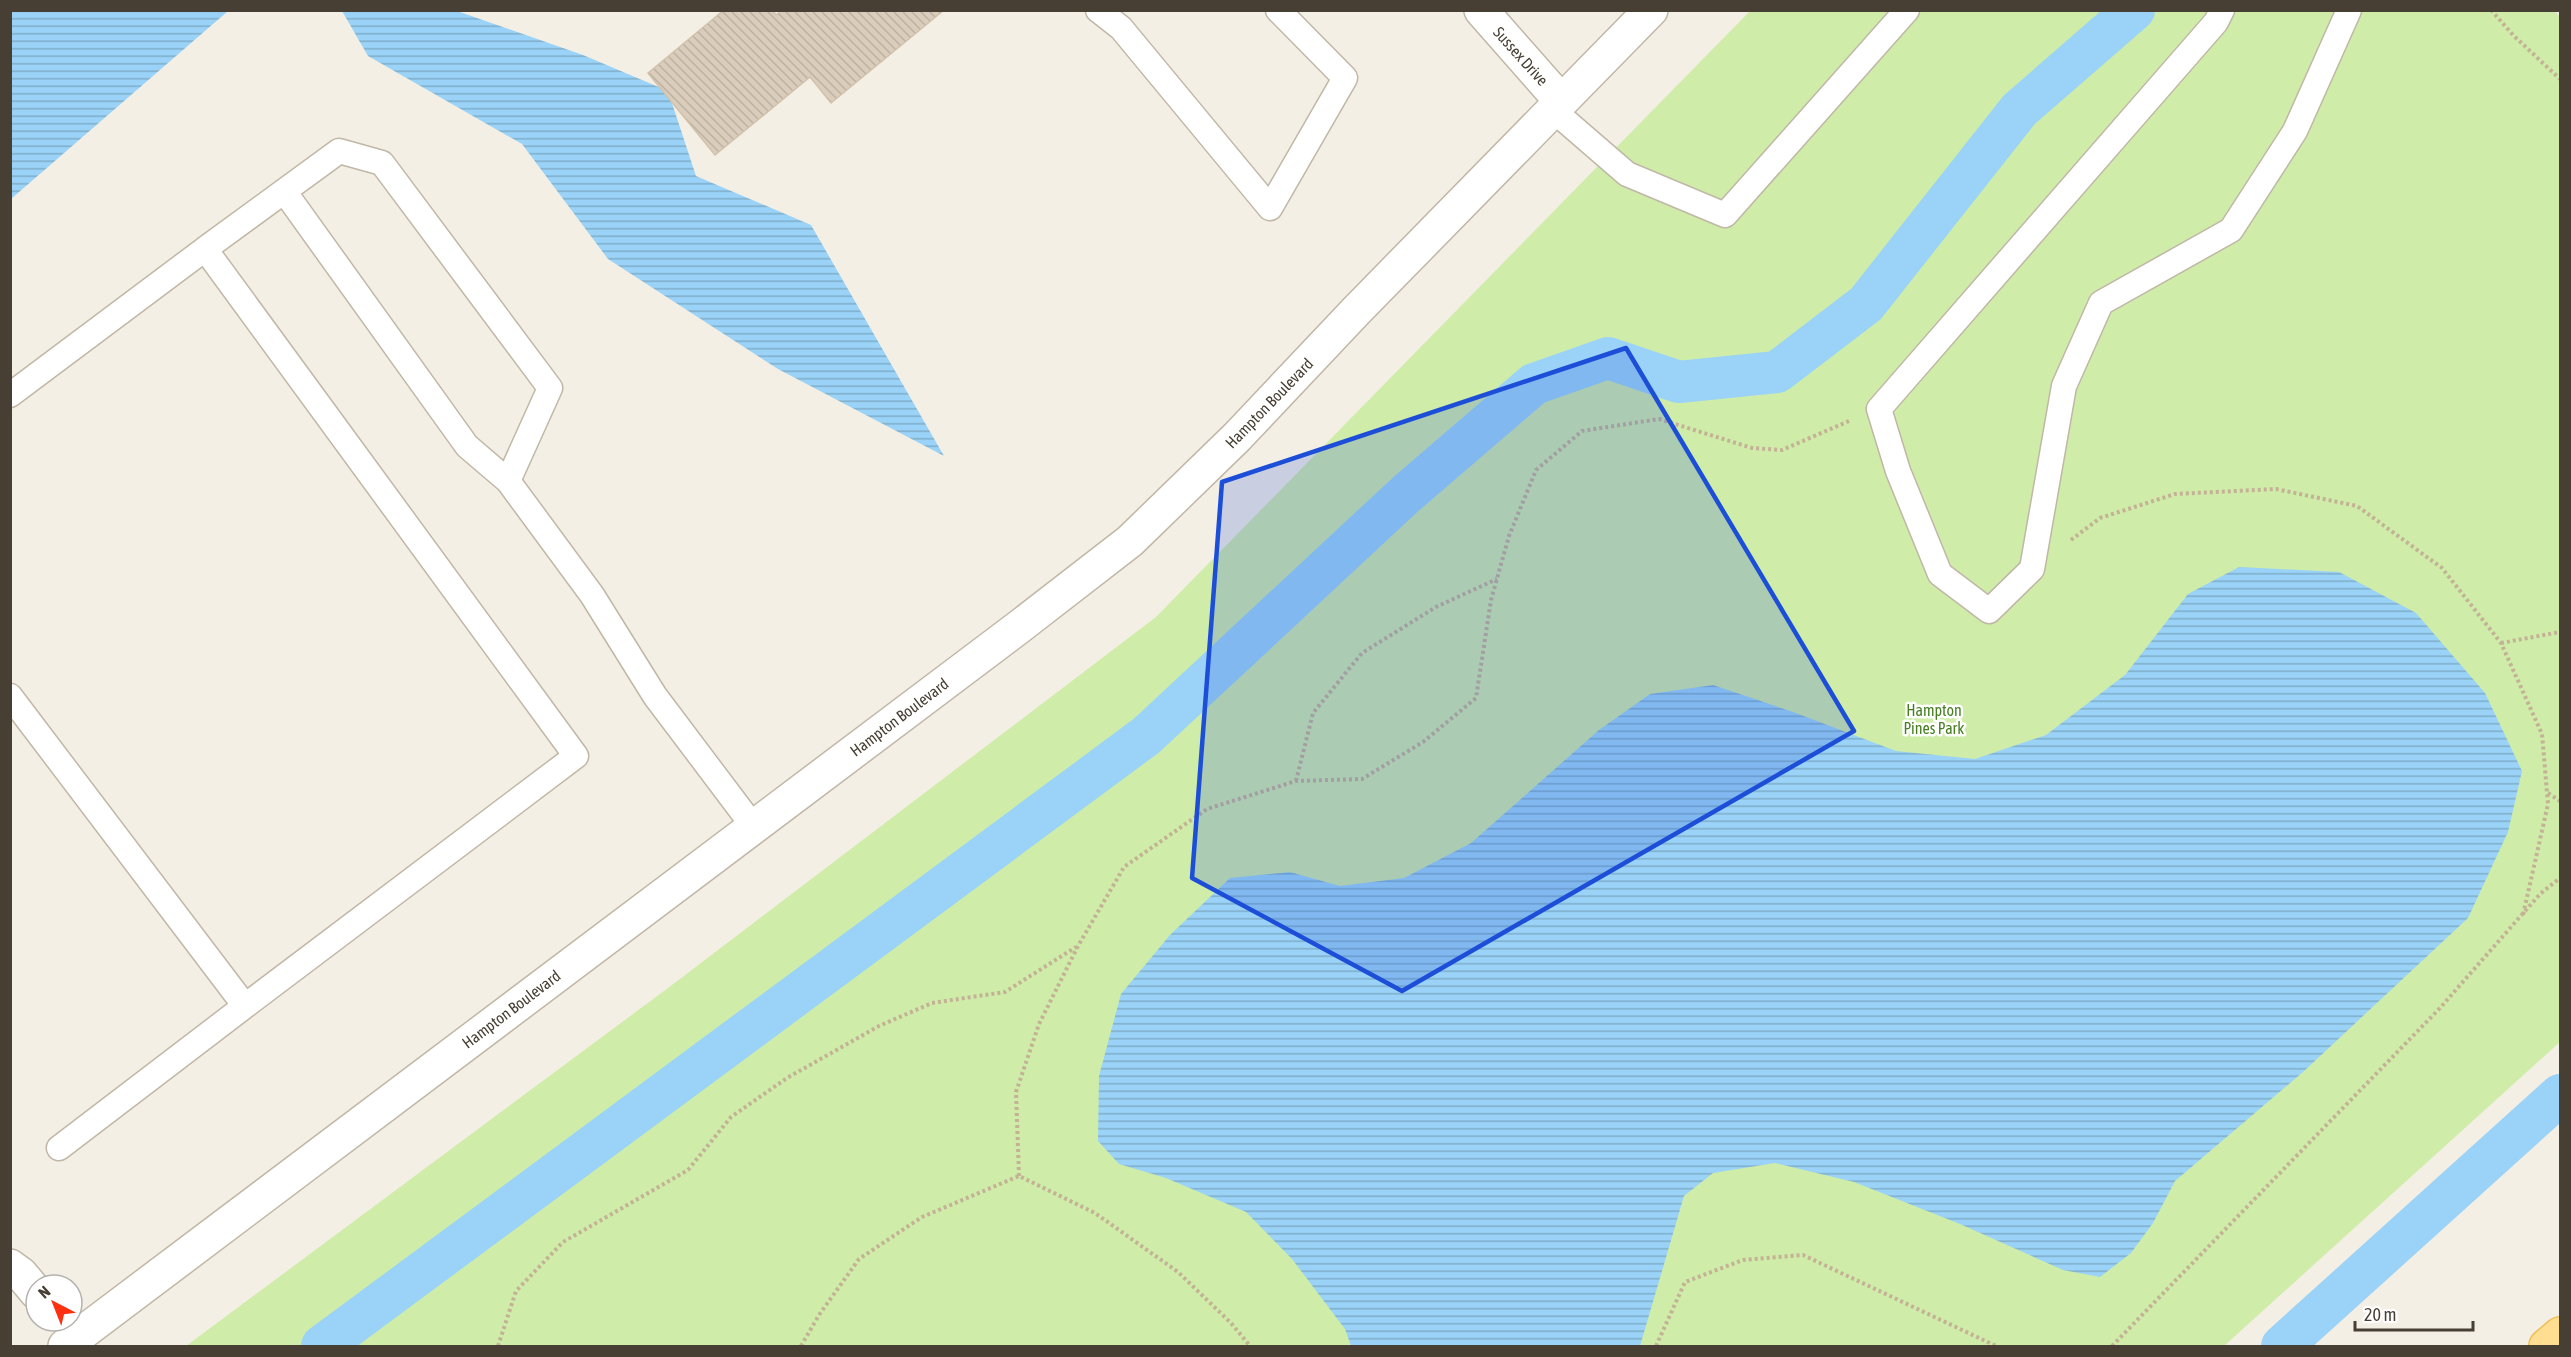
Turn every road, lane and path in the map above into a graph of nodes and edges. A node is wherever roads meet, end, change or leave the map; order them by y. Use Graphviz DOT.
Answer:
graph roads {
  1 [pos="1098,10"];
  2 [pos="1278,10"];
  3 [pos="1481,10"];
  4 [pos="1651,10"];
  5 [pos="1907,10"];
  6 [pos="2222,10"];
  7 [pos="2349,10"];
  8 [pos="2491,10"];
  9 [pos="2560,79"];
  10 [pos="1557,105"];
  11 [pos="284,191"];
  12 [pos="205,249"];
  13 [pos="10,394"];
  14 [pos="1879,409"];
  15 [pos="508,481"];
  16 [pos="2032,569"];
  17 [pos="1497,579"];
  18 [pos="2560,632"];
  19 [pos="2501,643"];
  20 [pos="10,696"];
  21 [pos="1296,781"];
  22 [pos="2547,793"];
  23 [pos="2560,801"];
  24 [pos="753,826"];
  25 [pos="2560,878"];
  26 [pos="2523,915"];
  27 [pos="1078,946"];
  28 [pos="245,1006"];
  29 [pos="59,1148"];
  30 [pos="1019,1176"];
  31 [pos="10,1266"];
  32 [pos="24,1278"];
  33 [pos="2560,1334"];
  34 [pos="66,1336"];
  35 [pos="498,1347"];
  36 [pos="801,1347"];
  37 [pos="1250,1347"];
  38 [pos="1656,1347"];
  39 [pos="1996,1347"];
  40 [pos="2112,1347"];
  41 [pos="2546,1347"];
  1 -- 2 [label="lane"];
  3 -- 10 [label="street, Sussex Drive"];
  4 -- 10 [label="street, Hampton Boulevard"];
  5 -- 10 [label="lane"];
  6 -- 14 [label="lane"];
  7 -- 16 [label="lane"];
  8 -- 9 [label="path"];
  10 -- 24 [label="street, Hampton Boulevard"];
  11 -- 12 [label="lane"];
  11 -- 15 [label="lane"];
  11 -- 15 [label="lane"];
  12 -- 13 [label="lane"];
  12 -- 28 [label="lane"];
  14 -- 16 [label="lane"];
  14 -- 17 [label="path"];
  15 -- 24 [label="lane"];
  16 -- 19 [label="path"];
  17 -- 21 [label="path"];
  17 -- 21 [label="path"];
  18 -- 19 [label="path"];
  19 -- 22 [label="path"];
  20 -- 28 [label="lane"];
  21 -- 27 [label="path"];
  22 -- 23 [label="path"];
  22 -- 26 [label="path"];
  24 -- 34 [label="street, Hampton Boulevard"];
  25 -- 26 [label="path"];
  26 -- 40 [label="path"];
  27 -- 30 [label="path"];
  27 -- 35 [label="path"];
  28 -- 29 [label="lane"];
  30 -- 36 [label="path"];
  30 -- 37 [label="path"];
  31 -- 32 [label="street"];
  33 -- 41 [label="main road"];
  38 -- 39 [label="path"];
}
